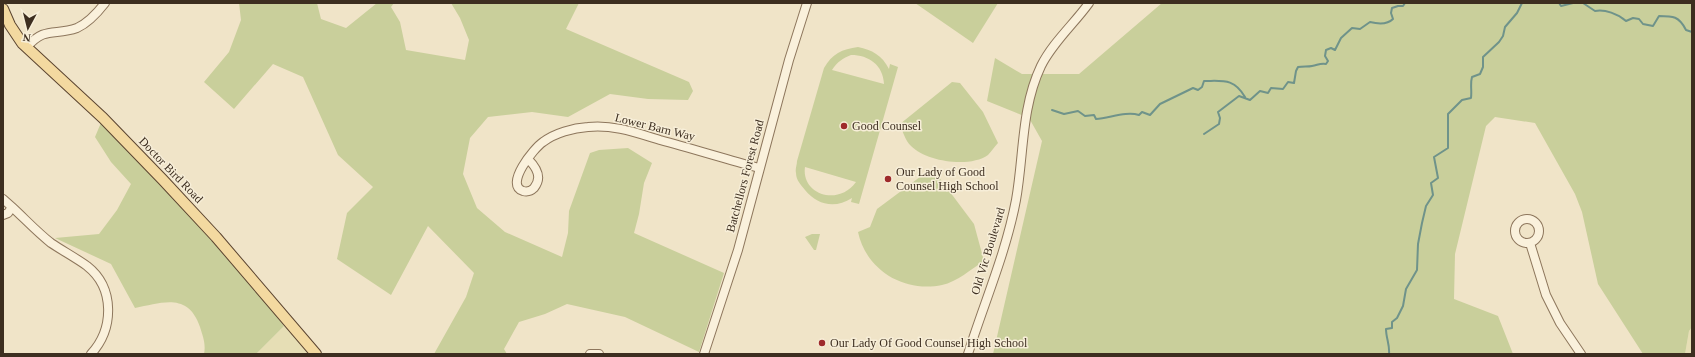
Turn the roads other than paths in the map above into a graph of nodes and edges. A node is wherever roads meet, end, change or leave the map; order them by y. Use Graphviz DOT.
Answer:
graph roads {
  1 [pos="105,3"];
  2 [pos="808,3"];
  3 [pos="1089,3"];
  4 [pos="3,9"];
  5 [pos="27,47"];
  6 [pos="528,159"];
  7 [pos="759,168"];
  8 [pos="3,199"];
  9 [pos="12,207"];
  10 [pos="3,215"];
  11 [pos="1530,243"];
  12 [pos="92,354"];
  13 [pos="316,354"];
  14 [pos="590,354"];
  15 [pos="599,354"];
  16 [pos="704,354"];
  17 [pos="968,354"];
  18 [pos="1581,354"];
  1 -- 5 [label="street"];
  2 -- 7 [label="street, Batchellors Forest Road"];
  3 -- 17 [label="street, Old Vic Boulevard"];
  4 -- 5 [label="main road, Doctor Bird Road"];
  5 -- 13 [label="main road, Doctor Bird Road"];
  6 -- 7 [label="street, Lower Barn Way"];
  7 -- 16 [label="street, Batchellors Forest Road"];
  8 -- 9 [label="street"];
  9 -- 10 [label="street"];
  9 -- 12 [label="street"];
  11 -- 18 [label="street"];
  14 -- 15 [label="street"];
}
